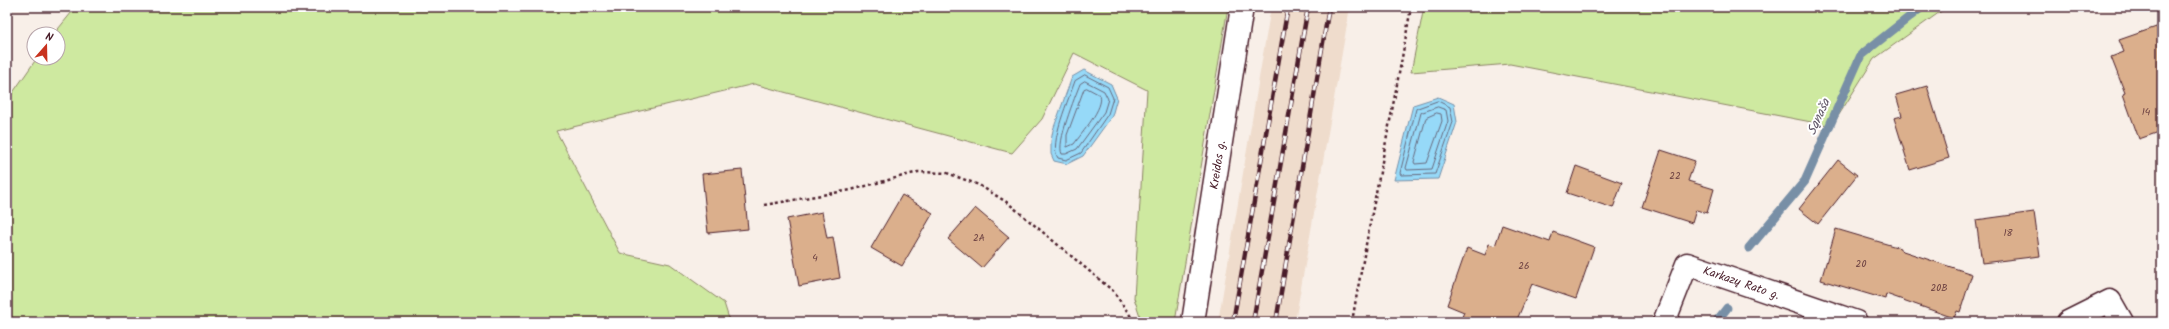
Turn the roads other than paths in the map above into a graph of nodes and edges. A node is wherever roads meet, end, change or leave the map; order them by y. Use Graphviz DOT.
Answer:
graph roads {
  1 [pos="1242,7"];
  2 [pos="1193,322"];
  3 [pos="1664,322"];
  4 [pos="1856,322"];
  5 [pos="2068,322"];
  6 [pos="2122,322"];
  1 -- 2 [label="street, Kreidos g."];
  3 -- 4 [label="street, Karkazų Rato g."];
  5 -- 6 [label="street"];
}
